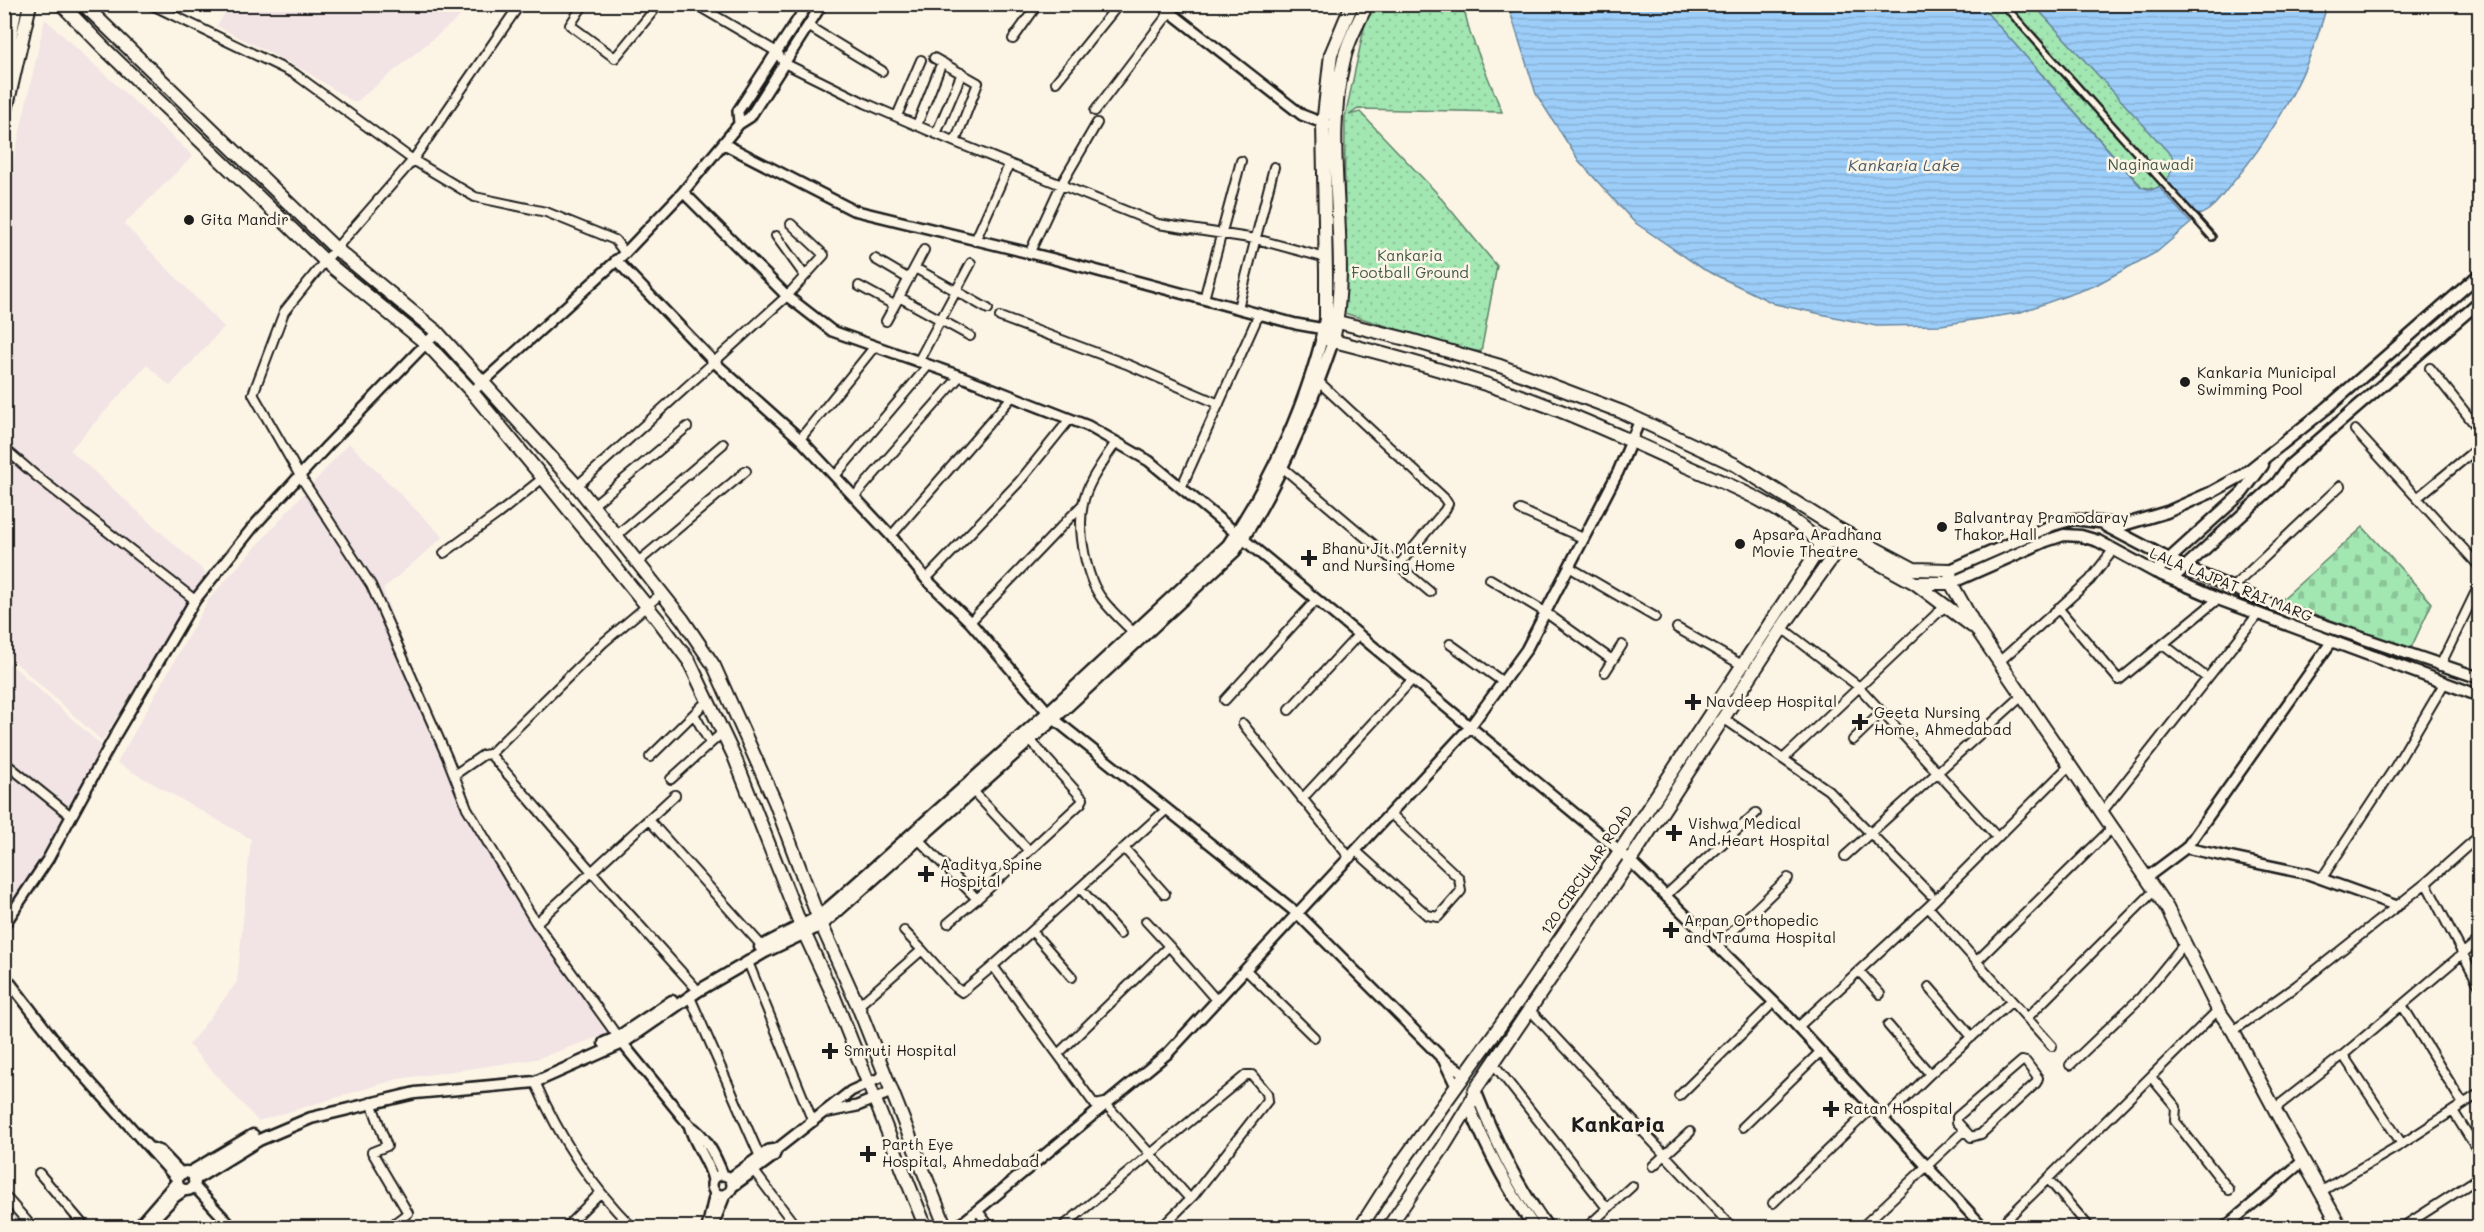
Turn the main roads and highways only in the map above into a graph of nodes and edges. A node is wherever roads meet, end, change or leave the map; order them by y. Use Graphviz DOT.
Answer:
graph roads {
  1 [pos="16,4"];
  2 [pos="30,4"];
  3 [pos="61,4"];
  4 [pos="83,4"];
  5 [pos="1352,4"];
  6 [pos="1367,4"];
  7 [pos="4,73"];
  8 [pos="4,119"];
  9 [pos="1329,125"];
  10 [pos="2480,274"];
  11 [pos="2480,301"];
  12 [pos="1328,330"];
  13 [pos="2282,445"];
  14 [pos="2271,454"];
  15 [pos="2295,460"];
  16 [pos="2100,524"];
  17 [pos="1833,526"];
  18 [pos="1239,537"];
  19 [pos="1846,539"];
  20 [pos="1822,545"];
  21 [pos="2170,558"];
  22 [pos="2184,567"];
  23 [pos="2155,572"];
  24 [pos="1951,576"];
  25 [pos="2173,578"];
  26 [pos="1915,583"];
  27 [pos="1978,631"];
  28 [pos="2480,678"];
  29 [pos="2480,696"];
  30 [pos="1052,715"];
  31 [pos="820,921"];
  32 [pos="803,930"];
  33 [pos="620,1040"];
  34 [pos="1465,1074"];
  35 [pos="1456,1086"];
  36 [pos="1475,1090"];
  37 [pos="1469,1106"];
  38 [pos="186,1182"];
  39 [pos="137,1227"];
  40 [pos="146,1227"];
  41 [pos="926,1227"];
  42 [pos="946,1227"];
  43 [pos="1360,1227"];
  44 [pos="1388,1227"];
  45 [pos="1535,1227"];
  46 [pos="1548,1227"];
  47 [pos="2341,1227"];
  1 -- 7 [label="main road"];
  2 -- 8 [label="main road"];
  3 -- 32 [label="main road"];
  4 -- 31 [label="main road"];
  5 -- 9 [label="main road"];
  6 -- 9 [label="main road"];
  9 -- 12 [label="main road"];
  9 -- 12 [label="main road"];
  10 -- 13 [label="main road"];
  11 -- 15 [label="main road"];
  12 -- 17 [label="main road"];
  12 -- 18 [label="main road"];
  12 -- 18 [label="main road"];
  12 -- 20 [label="main road"];
  13 -- 14 [label="main road"];
  13 -- 15 [label="main road"];
  14 -- 16 [label="main road"];
  14 -- 21 [label="main road"];
  15 -- 22 [label="main road"];
  16 -- 21 [label="main road, LALA LAJPAT RAI MARG"];
  16 -- 24 [label="main road"];
  17 -- 19 [label="main road"];
  17 -- 20 [label="main road, 120 CIRCULAR ROAD"];
  18 -- 30 [label="main road"];
  18 -- 30 [label="main road"];
  19 -- 20 [label="main road"];
  19 -- 24 [label="main road"];
  19 -- 26 [label="main road, LALA LAJPAT RAI MARG"];
  19 -- 36 [label="main road, 120 CIRCULAR ROAD"];
  20 -- 34 [label="main road, 120 CIRCULAR ROAD"];
  21 -- 22 [label="main road, LALA LAJPAT RAI MARG"];
  21 -- 23 [label="main road"];
  22 -- 25 [label="main road"];
  22 -- 28 [label="main road, LALA LAJPAT RAI MARG"];
  23 -- 24 [label="main road, LALA LAJPAT RAI MARG"];
  23 -- 25 [label="main road, LALA LAJPAT RAI MARG"];
  24 -- 26 [label="main road, LALA LAJPAT RAI MARG"];
  24 -- 27 [label="main road"];
  25 -- 29 [label="main road, LALA LAJPAT RAI MARG"];
  26 -- 27 [label="main road"];
  27 -- 47 [label="main road"];
  30 -- 31 [label="main road"];
  30 -- 31 [label="main road"];
  31 -- 32 [label="main road"];
  31 -- 42 [label="main road"];
  32 -- 33 [label="main road"];
  32 -- 33 [label="main road"];
  32 -- 41 [label="main road"];
  33 -- 38 [label="main road"];
  33 -- 38 [label="main road"];
  34 -- 35 [label="main road, 120 CIRCULAR ROAD"];
  34 -- 36 [label="main road"];
  35 -- 37 [label="main road"];
  35 -- 43 [label="main road, 120 CIRCULAR ROAD"];
  36 -- 37 [label="main road, 120 CIRCULAR ROAD"];
  36 -- 46 [label="main road"];
  37 -- 44 [label="main road, 120 CIRCULAR ROAD"];
  37 -- 45 [label="main road"];
  38 -- 39 [label="main road"];
  38 -- 40 [label="main road"];
}
